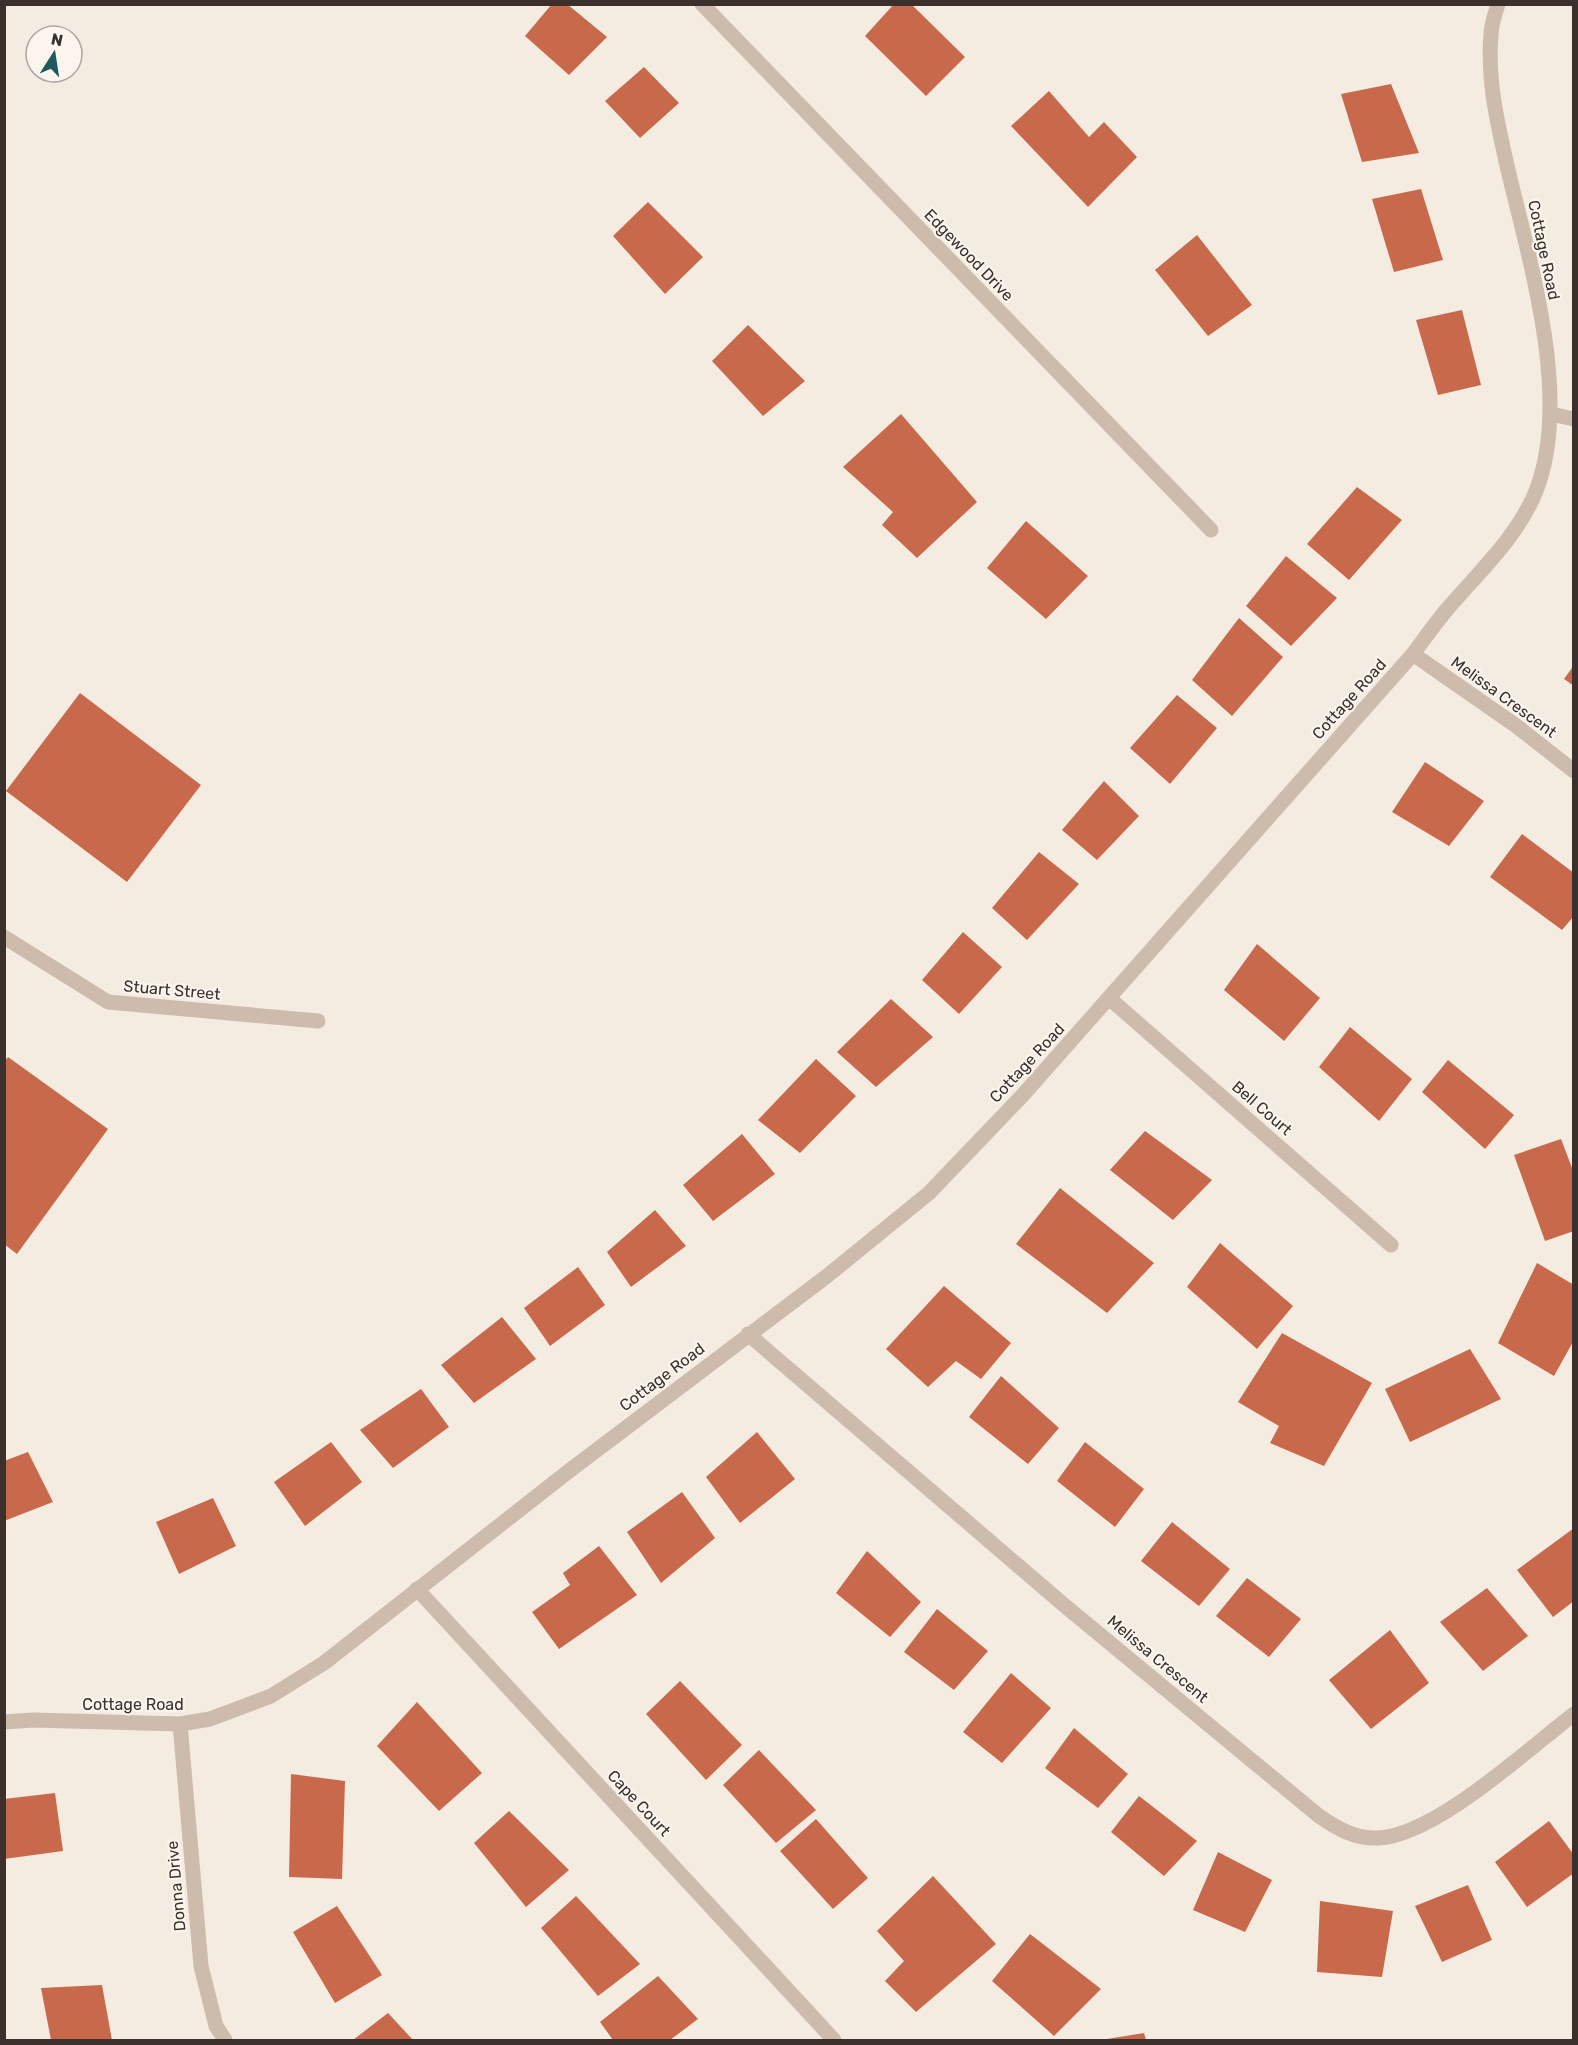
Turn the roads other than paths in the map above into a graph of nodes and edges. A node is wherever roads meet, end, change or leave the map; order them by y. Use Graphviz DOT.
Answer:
graph roads {
  1 [pos="702,4"];
  2 [pos="1498,4"];
  3 [pos="1551,414"];
  4 [pos="1574,419"];
  5 [pos="1211,530"];
  6 [pos="1413,654"];
  7 [pos="1574,771"];
  8 [pos="4,937"];
  9 [pos="1109,998"];
  10 [pos="318,1021"];
  11 [pos="1391,1245"];
  12 [pos="748,1334"];
  13 [pos="417,1589"];
  14 [pos="1574,1714"];
  15 [pos="4,1722"];
  16 [pos="180,1724"];
  17 [pos="225,2040"];
  18 [pos="834,2040"];
  1 -- 5 [label="street, Edgewood Drive"];
  2 -- 3 [label="street, Cottage Road"];
  3 -- 4 [label="street"];
  3 -- 6 [label="street, Cottage Road"];
  6 -- 7 [label="street, Melissa Crescent"];
  6 -- 9 [label="street, Cottage Road"];
  8 -- 10 [label="street, Stuart Street"];
  9 -- 11 [label="street, Bell Court"];
  9 -- 12 [label="street, Cottage Road"];
  12 -- 13 [label="street, Cottage Road"];
  12 -- 14 [label="street, Melissa Crescent"];
  13 -- 16 [label="street, Cottage Road"];
  13 -- 18 [label="street, Cape Court"];
  15 -- 16 [label="street, Cottage Road"];
  16 -- 17 [label="street, Donna Drive"];
}
